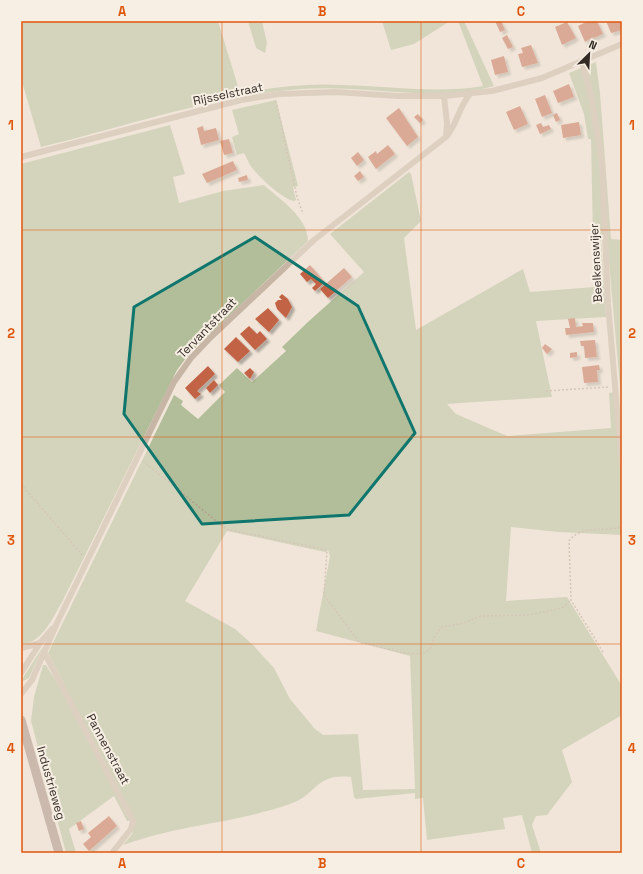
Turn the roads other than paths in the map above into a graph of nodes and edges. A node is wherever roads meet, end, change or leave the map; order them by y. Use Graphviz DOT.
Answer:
graph roads {
  1 [pos="622,44"];
  2 [pos="582,61"];
  3 [pos="470,94"];
  4 [pos="444,96"];
  5 [pos="446,137"];
  6 [pos="21,157"];
  7 [pos="622,466"];
  8 [pos="57,623"];
  9 [pos="40,643"];
  10 [pos="21,648"];
  11 [pos="44,652"];
  12 [pos="21,673"];
  13 [pos="21,694"];
  14 [pos="21,720"];
  15 [pos="24,739"];
  16 [pos="59,853"];
  17 [pos="112,853"];
  1 -- 2 [label="street"];
  2 -- 3 [label="street"];
  2 -- 7 [label="street, Beelkenswijer"];
  3 -- 4 [label="street"];
  3 -- 5 [label="street, Tervantstraat"];
  4 -- 5 [label="street"];
  4 -- 6 [label="street, Rijsselstraat"];
  5 -- 8 [label="street, Tervantstraat"];
  8 -- 9 [label="street, Tervantstraat"];
  8 -- 11 [label="street, Tervantstraat"];
  9 -- 10 [label="street"];
  9 -- 12 [label="street, Tervantstraat"];
  11 -- 13 [label="street, Tervantstraat"];
  11 -- 17 [label="street, Pannenstraat"];
  14 -- 15 [label="main road, Industrieweg"];
  15 -- 16 [label="main road, Industrieweg"];
}
